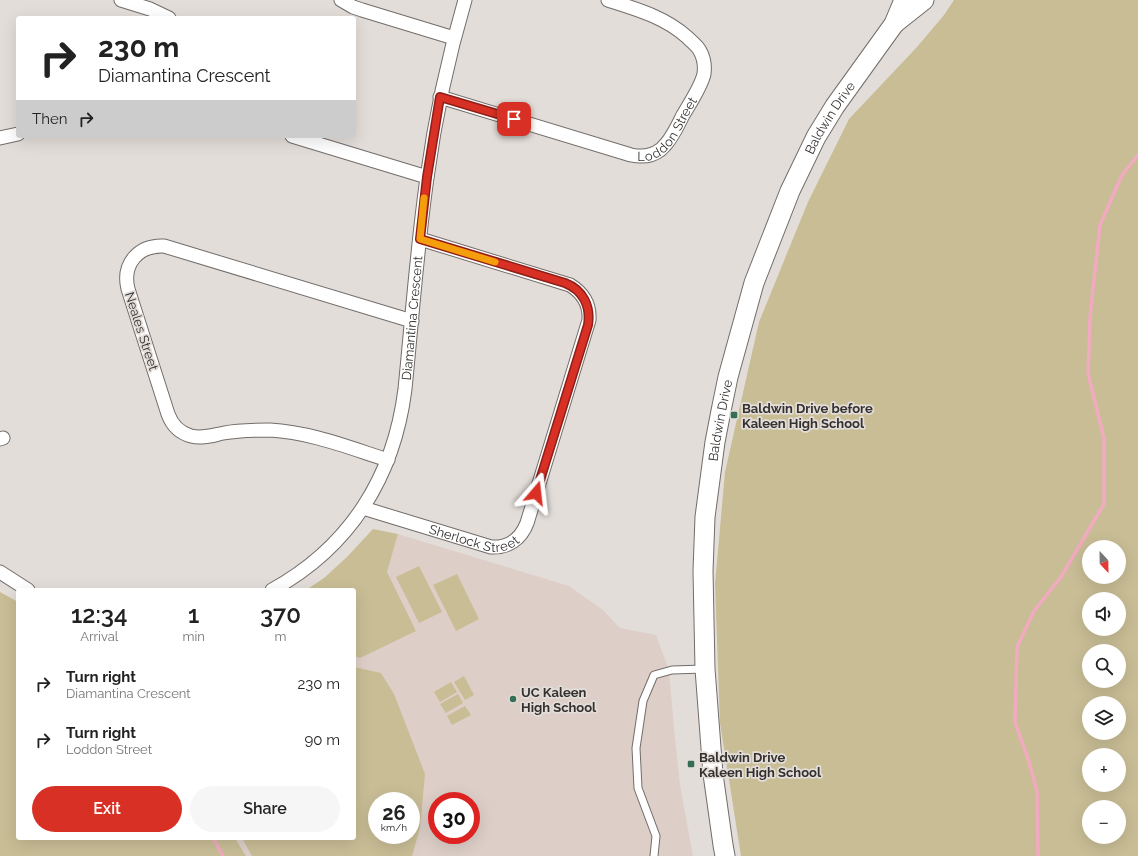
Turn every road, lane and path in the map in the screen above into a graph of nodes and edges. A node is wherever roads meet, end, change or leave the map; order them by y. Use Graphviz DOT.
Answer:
graph roads {
  1 [pos="121,0"];
  2 [pos="341,0"];
  3 [pos="465,0"];
  4 [pos="608,0"];
  5 [pos="904,0"];
  6 [pos="924,0"];
  7 [pos="165,16"];
  8 [pos="894,24"];
  9 [pos="454,38"];
  10 [pos="440,97"];
  11 [pos="16,134"];
  12 [pos="0,138"];
  13 [pos="299,138"];
  14 [pos="427,177"];
  15 [pos="420,239"];
  16 [pos="412,321"];
  17 [pos="388,460"];
  18 [pos="363,508"];
  19 [pos="0,572"];
  20 [pos="25,588"];
  21 [pos="275,588"];
  22 [pos="705,669"];
  23 [pos="654,856"];
  24 [pos="725,856"];
  1 -- 7 [label="street"];
  2 -- 9 [label="street"];
  3 -- 9 [label="street, Diamantina Crescent"];
  4 -- 10 [label="street, Loddon Street"];
  5 -- 8 [label="main road, Baldwin Drive"];
  6 -- 8 [label="main road, Baldwin Drive"];
  8 -- 22 [label="main road, Baldwin Drive"];
  9 -- 10 [label="street, Diamantina Crescent"];
  10 -- 14 [label="street, Diamantina Crescent"];
  11 -- 12 [label="street"];
  13 -- 14 [label="street"];
  14 -- 15 [label="street, Diamantina Crescent"];
  15 -- 16 [label="street, Diamantina Crescent"];
  15 -- 18 [label="street, Sherlock Street"];
  16 -- 17 [label="street, Diamantina Crescent"];
  16 -- 17 [label="street, Neales Street"];
  17 -- 18 [label="street, Diamantina Crescent"];
  18 -- 21 [label="street, Diamantina Crescent"];
  19 -- 20 [label="street"];
  22 -- 23 [label="lane"];
  22 -- 24 [label="main road, Baldwin Drive"];
}
